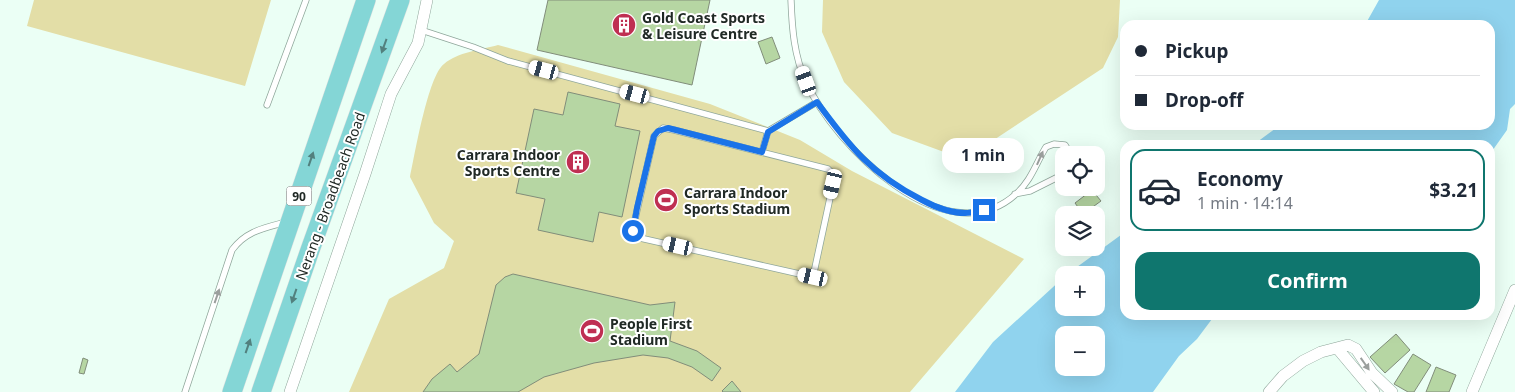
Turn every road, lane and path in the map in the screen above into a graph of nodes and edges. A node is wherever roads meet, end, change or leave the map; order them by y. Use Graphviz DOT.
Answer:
graph roads {
  1 [pos="306,0"];
  2 [pos="366,0"];
  3 [pos="400,0"];
  4 [pos="427,0"];
  5 [pos="791,0"];
  6 [pos="421,30"];
  7 [pos="817,102"];
  8 [pos="267,106"];
  9 [pos="768,132"];
  10 [pos="1066,146"];
  11 [pos="762,152"];
  12 [pos="1055,178"];
  13 [pos="1015,194"];
  14 [pos="290,220"];
  15 [pos="1513,297"];
  16 [pos="1337,348"];
  17 [pos="1377,379"];
  18 [pos="1371,390"];
  19 [pos="185,392"];
  20 [pos="232,392"];
  21 [pos="261,392"];
  22 [pos="290,392"];
  23 [pos="1269,392"];
  24 [pos="1392,392"];
  25 [pos="1472,392"];
  1 -- 8 [label="lane"];
  14 -- 2 [label="main road, Nerang - Broadbeach Road / 90, one-way"];
  3 -- 21 [label="main road, Nerang - Broadbeach Road / 90, one-way"];
  4 -- 6 [label="street"];
  5 -- 7 [label="lane"];
  6 -- 9 [label="lane"];
  6 -- 22 [label="street"];
  7 -- 9 [label="lane"];
  7 -- 13 [label="lane"];
  9 -- 11 [label="lane"];
  13 -- 10 [label="lane, one-way"];
  11 -- 11 [label="lane"];
  12 -- 13 [label="lane"];
  19 -- 14 [label="lane, one-way"];
  20 -- 14 [label="main road, Nerang - Broadbeach Road / 90, one-way"];
  15 -- 25 [label="street"];
  16 -- 17 [label="street, one-way"];
  16 -- 18 [label="street"];
  16 -- 23 [label="street"];
  17 -- 18 [label="street"];
  17 -- 24 [label="street"];
}
